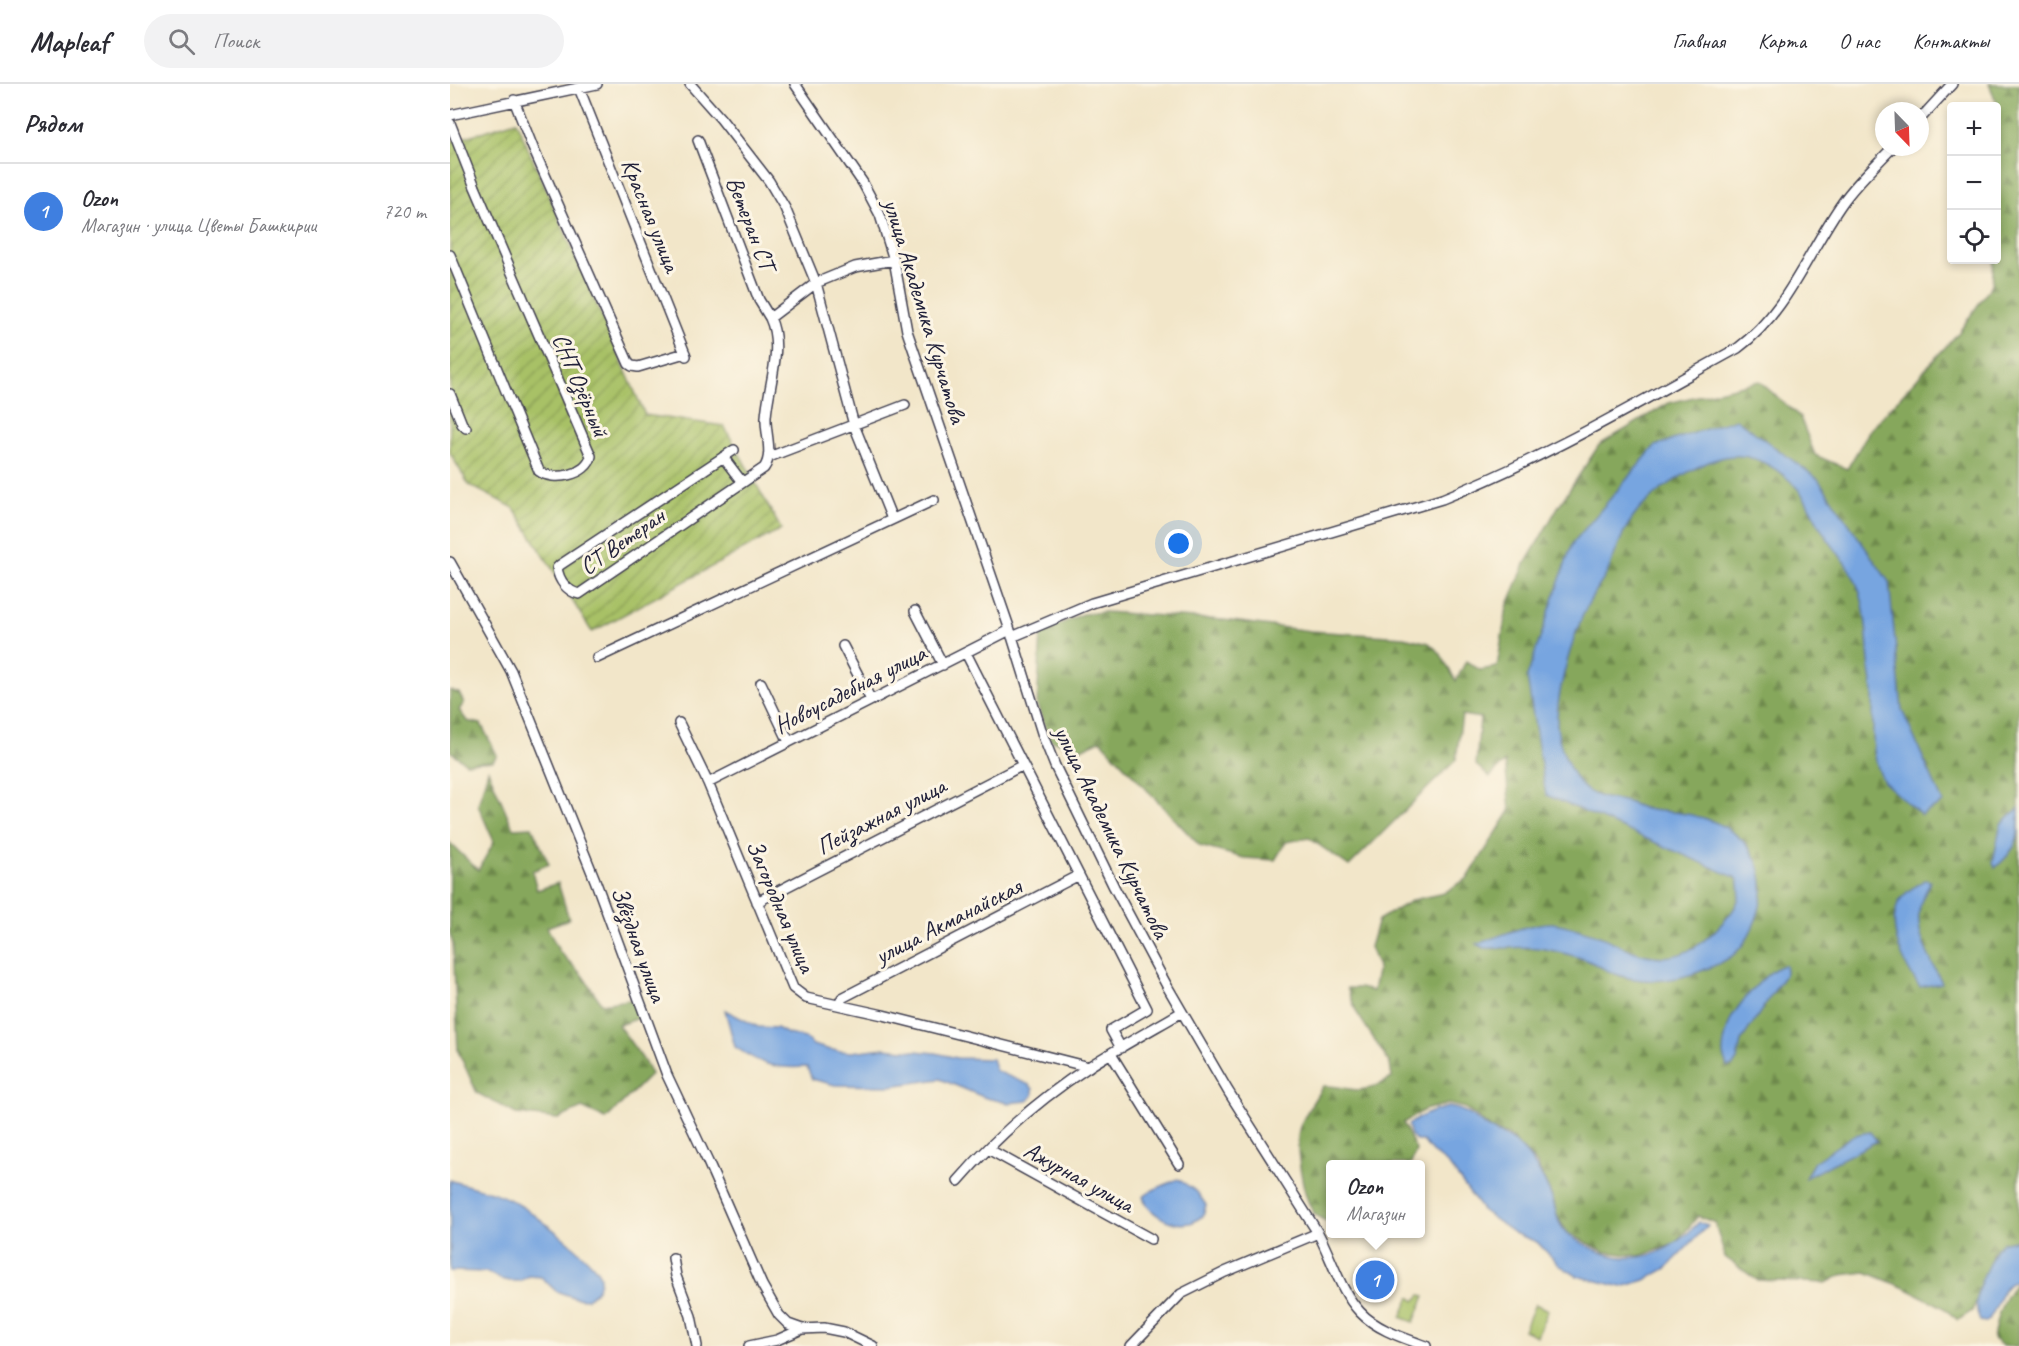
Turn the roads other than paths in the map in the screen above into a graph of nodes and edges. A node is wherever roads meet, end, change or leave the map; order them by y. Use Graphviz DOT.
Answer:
graph roads {
  1 [pos="597,84"];
  2 [pos="690,84"];
  3 [pos="795,84"];
  4 [pos="1952,84"];
  5 [pos="579,88"];
  6 [pos="514,100"];
  7 [pos="1929,109"];
  8 [pos="450,115"];
  9 [pos="450,123"];
  10 [pos="698,140"];
  11 [pos="1884,156"];
  12 [pos="450,255"];
  13 [pos="894,261"];
  14 [pos="816,283"];
  15 [pos="770,318"];
  16 [pos="450,394"];
  17 [pos="905,405"];
  18 [pos="854,424"];
  19 [pos="466,428"];
  20 [pos="734,450"];
  21 [pos="723,457"];
  22 [pos="769,457"];
  23 [pos="742,482"];
  24 [pos="934,500"];
  25 [pos="892,519"];
  26 [pos="450,562"];
  27 [pos="915,611"];
  28 [pos="1011,634"];
  29 [pos="843,646"];
  30 [pos="966,653"];
  31 [pos="597,658"];
  32 [pos="943,664"];
  33 [pos="760,683"];
  34 [pos="872,700"];
  35 [pos="679,723"];
  36 [pos="789,742"];
  37 [pos="1023,765"];
  38 [pos="708,783"];
  39 [pos="1079,875"];
  40 [pos="757,902"];
  41 [pos="839,1005"];
  42 [pos="1182,1012"];
  43 [pos="1121,1048"];
  44 [pos="1111,1054"];
  45 [pos="1089,1067"];
  46 [pos="988,1149"];
  47 [pos="1179,1164"];
  48 [pos="958,1181"];
  49 [pos="1318,1233"];
  50 [pos="1151,1239"];
  51 [pos="673,1258"];
  52 [pos="801,1329"];
  53 [pos="697,1346"];
  54 [pos="749,1346"];
  55 [pos="873,1346"];
  56 [pos="1131,1346"];
  57 [pos="1426,1346"];
  1 -- 5 [label="street"];
  2 -- 14 [label="street"];
  3 -- 13 [label="street, улица Академика Курчатова"];
  4 -- 7 [label="street"];
  5 -- 6 [label="street"];
  5 -- 6 [label="street, Красная улица"];
  6 -- 8 [label="street"];
  9 -- 12 [label="street, СНТ Озёрный"];
  10 -- 15 [label="street, Ветеран СТ"];
  11 -- 28 [label="street, Новоусадебная улица"];
  13 -- 14 [label="street"];
  13 -- 28 [label="street, улица Академика Курчатова"];
  14 -- 15 [label="street"];
  14 -- 18 [label="street"];
  15 -- 22 [label="street, Ветеран СТ"];
  16 -- 19 [label="street"];
  17 -- 18 [label="street"];
  18 -- 22 [label="street"];
  18 -- 25 [label="street"];
  20 -- 21 [label="street, СТ Ветеран"];
  21 -- 23 [label="street"];
  21 -- 23 [label="street, СТ Ветеран"];
  22 -- 23 [label="street, СТ Ветеран"];
  24 -- 25 [label="street"];
  25 -- 31 [label="street"];
  26 -- 52 [label="street, Звёздная улица"];
  27 -- 32 [label="street"];
  28 -- 30 [label="street, Новоусадебная улица"];
  28 -- 42 [label="street, улица Академика Курчатова"];
  29 -- 34 [label="street"];
  30 -- 32 [label="street, Новоусадебная улица"];
  30 -- 37 [label="street"];
  32 -- 34 [label="street, Новоусадебная улица"];
  33 -- 36 [label="street"];
  34 -- 36 [label="street, Новоусадебная улица"];
  35 -- 38 [label="street, Загородная улица"];
  36 -- 38 [label="street, Новоусадебная улица"];
  37 -- 39 [label="street"];
  37 -- 40 [label="street, Пейзажная улица"];
  38 -- 40 [label="street, Загородная улица"];
  39 -- 41 [label="street, улица Акманайская"];
  39 -- 43 [label="street"];
  40 -- 41 [label="street, Загородная улица"];
  41 -- 45 [label="street, Загородная улица"];
  42 -- 43 [label="street"];
  42 -- 49 [label="street, улица Академика Курчатова"];
  43 -- 44 [label="street"];
  44 -- 45 [label="street"];
  44 -- 47 [label="street"];
  45 -- 46 [label="street"];
  46 -- 48 [label="street"];
  46 -- 50 [label="street, Ажурная улица"];
  49 -- 56 [label="street"];
  49 -- 57 [label="street, улица Академика Курчатова"];
  51 -- 53 [label="street"];
  52 -- 54 [label="street"];
  52 -- 55 [label="street"];
}
